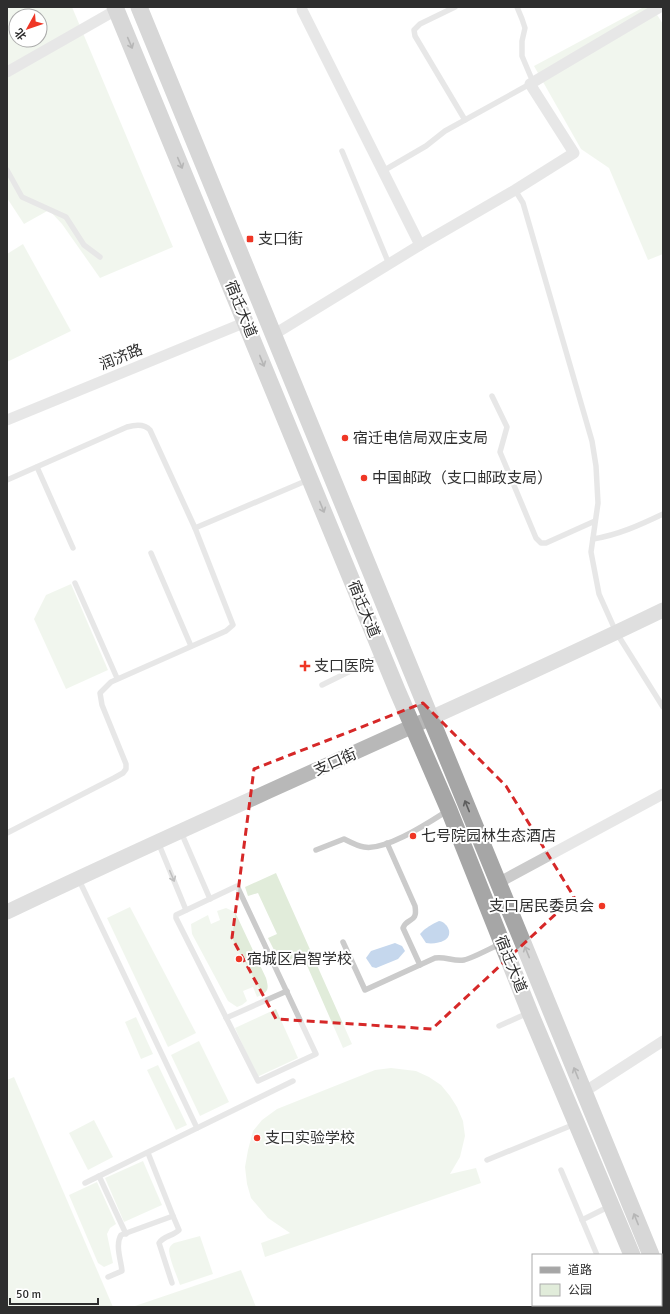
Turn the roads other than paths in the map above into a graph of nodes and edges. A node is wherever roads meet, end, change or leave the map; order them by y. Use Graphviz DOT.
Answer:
graph roads {
  1 [pos="138,7"];
  2 [pos="455,7"];
  3 [pos="517,7"];
  4 [pos="660,7"];
  5 [pos="115,8"];
  6 [pos="304,8"];
  7 [pos="7,72"];
  8 [pos="532,83"];
  9 [pos="465,120"];
  10 [pos="342,151"];
  11 [pos="7,170"];
  12 [pos="383,171"];
  13 [pos="516,190"];
  14 [pos="420,245"];
  15 [pos="100,257"];
  16 [pos="389,264"];
  17 [pos="246,322"];
  18 [pos="273,335"];
  19 [pos="492,396"];
  20 [pos="7,420"];
  21 [pos="37,467"];
  22 [pos="310,479"];
  23 [pos="7,480"];
  24 [pos="663,514"];
  25 [pos="595,521"];
  26 [pos="195,528"];
  27 [pos="593,539"];
  28 [pos="74,548"];
  29 [pos="151,553"];
  30 [pos="75,583"];
  31 [pos="663,610"];
  32 [pos="616,632"];
  33 [pos="191,646"];
  34 [pos="383,655"];
  35 [pos="117,678"];
  36 [pos="322,685"];
  37 [pos="663,707"];
  38 [pos="430,718"];
  39 [pos="413,726"];
  40 [pos="663,794"];
  41 [pos="449,810"];
  42 [pos="8,831"];
  43 [pos="181,832"];
  44 [pos="158,842"];
  45 [pos="387,843"];
  46 [pos="316,850"];
  47 [pos="78,878"];
  48 [pos="498,883"];
  49 [pos="210,899"];
  50 [pos="186,910"];
  51 [pos="7,912"];
  52 [pos="344,942"];
  53 [pos="502,943"];
  54 [pos="420,965"];
  55 [pos="287,991"];
  56 [pos="530,1013"];
  57 [pos="226,1018"];
  58 [pos="499,1026"];
  59 [pos="663,1042"];
  60 [pos="293,1081"];
  61 [pos="584,1092"];
  62 [pos="577,1124"];
  63 [pos="197,1128"];
  64 [pos="148,1153"];
  65 [pos="487,1160"];
  66 [pos="561,1170"];
  67 [pos="98,1176"];
  68 [pos="85,1183"];
  69 [pos="611,1205"];
  70 [pos="173,1216"];
  71 [pos="582,1220"];
  72 [pos="126,1234"];
  73 [pos="597,1254"];
  74 [pos="632,1254"];
  75 [pos="651,1254"];
  76 [pos="108,1277"];
  77 [pos="172,1283"];
  1 -- 18 [label="main road, 宿迁大道"];
  2 -- 9 [label="lane"];
  3 -- 8 [label="lane"];
  4 -- 8 [label="street"];
  5 -- 7 [label="street"];
  5 -- 17 [label="main road, 宿迁大道, one-way"];
  6 -- 12 [label="street"];
  8 -- 9 [label="lane"];
  8 -- 13 [label="street"];
  9 -- 12 [label="lane"];
  10 -- 16 [label="lane"];
  11 -- 15 [label="lane"];
  12 -- 14 [label="street"];
  13 -- 14 [label="street"];
  13 -- 25 [label="lane"];
  14 -- 16 [label="street"];
  16 -- 18 [label="street"];
  17 -- 20 [label="street, 润济路"];
  17 -- 22 [label="main road, 宿迁大道, one-way"];
  18 -- 38 [label="main road, 宿迁大道"];
  19 -- 25 [label="lane"];
  21 -- 23 [label="lane"];
  21 -- 26 [label="lane"];
  21 -- 28 [label="lane"];
  22 -- 26 [label="lane"];
  22 -- 34 [label="main road, 宿迁大道, one-way"];
  24 -- 27 [label="lane"];
  25 -- 27 [label="lane"];
  26 -- 33 [label="lane"];
  27 -- 32 [label="lane"];
  29 -- 33 [label="lane"];
  30 -- 35 [label="lane"];
  31 -- 32 [label="street, 支口街"];
  32 -- 37 [label="lane"];
  32 -- 38 [label="street, 支口街"];
  33 -- 35 [label="lane"];
  34 -- 36 [label="lane"];
  34 -- 39 [label="main road, 宿迁大道"];
  35 -- 42 [label="lane"];
  38 -- 39 [label="street, 支口街"];
  48 -- 38 [label="main road, 宿迁大道, one-way"];
  39 -- 41 [label="main road, 宿迁大道"];
  39 -- 43 [label="street, 支口街"];
  40 -- 48 [label="street"];
  41 -- 45 [label="lane"];
  41 -- 53 [label="main road, 宿迁大道"];
  43 -- 44 [label="street, 支口街"];
  43 -- 49 [label="lane"];
  44 -- 47 [label="street, 支口街"];
  44 -- 50 [label="lane, one-way"];
  45 -- 46 [label="lane"];
  45 -- 54 [label="lane"];
  47 -- 51 [label="street, 支口街"];
  47 -- 63 [label="lane"];
  61 -- 48 [label="main road, 宿迁大道, one-way"];
  49 -- 50 [label="lane"];
  49 -- 55 [label="lane"];
  50 -- 57 [label="lane"];
  52 -- 54 [label="lane"];
  53 -- 54 [label="lane"];
  53 -- 56 [label="main road, 宿迁大道"];
  55 -- 57 [label="lane"];
  55 -- 57 [label="lane"];
  56 -- 58 [label="lane"];
  56 -- 62 [label="main road, 宿迁大道"];
  59 -- 61 [label="street"];
  60 -- 63 [label="lane"];
  75 -- 61 [label="main road, 宿迁大道, one-way"];
  62 -- 65 [label="lane"];
  62 -- 69 [label="main road, 宿迁大道"];
  63 -- 64 [label="lane"];
  64 -- 67 [label="lane"];
  64 -- 70 [label="lane"];
  66 -- 71 [label="lane"];
  67 -- 68 [label="lane"];
  67 -- 72 [label="lane"];
  69 -- 71 [label="lane"];
  69 -- 74 [label="main road, 宿迁大道"];
  70 -- 72 [label="lane"];
  70 -- 77 [label="lane"];
  71 -- 73 [label="lane"];
  72 -- 76 [label="lane"];
}
